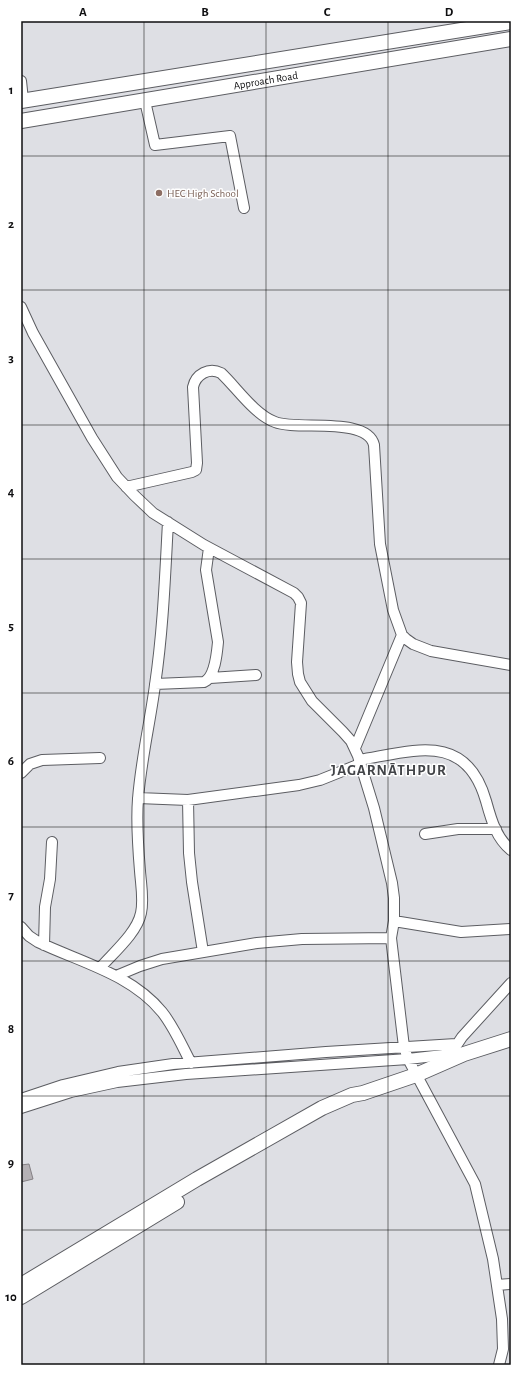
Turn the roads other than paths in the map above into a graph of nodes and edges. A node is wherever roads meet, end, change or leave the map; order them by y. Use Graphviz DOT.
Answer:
graph roads {
  1 [pos="511,22"];
  2 [pos="511,39"];
  3 [pos="21,82"];
  4 [pos="22,101"];
  5 [pos="146,101"];
  6 [pos="21,121"];
  7 [pos="244,208"];
  8 [pos="21,307"];
  9 [pos="126,487"];
  10 [pos="168,522"];
  11 [pos="209,548"];
  12 [pos="402,634"];
  13 [pos="511,665"];
  14 [pos="256,675"];
  15 [pos="210,678"];
  16 [pos="155,684"];
  17 [pos="355,748"];
  18 [pos="100,758"];
  19 [pos="25,762"];
  20 [pos="360,762"];
  21 [pos="21,773"];
  22 [pos="138,798"];
  23 [pos="188,800"];
  24 [pos="496,829"];
  25 [pos="425,834"];
  26 [pos="52,842"];
  27 [pos="511,850"];
  28 [pos="394,921"];
  29 [pos="21,927"];
  30 [pos="511,929"];
  31 [pos="391,938"];
  32 [pos="44,945"];
  33 [pos="203,952"];
  34 [pos="100,968"];
  35 [pos="116,976"];
  36 [pos="511,983"];
  37 [pos="511,1039"];
  38 [pos="456,1044"];
  39 [pos="404,1047"];
  40 [pos="335,1052"];
  41 [pos="450,1057"];
  42 [pos="408,1059"];
  43 [pos="191,1063"];
  44 [pos="336,1064"];
  45 [pos="416,1075"];
  46 [pos="363,1093"];
  47 [pos="24,1096"];
  48 [pos="21,1108"];
  49 [pos="511,1284"];
  50 [pos="21,1285"];
  51 [pos="497,1285"];
  52 [pos="21,1298"];
  53 [pos="507,1350"];
  54 [pos="498,1365"];
  1 -- 4 [label="street, Approach Road"];
  2 -- 5 [label="street, Approach Road"];
  3 -- 4 [label="street"];
  5 -- 6 [label="street, Approach Road"];
  5 -- 7 [label="street"];
  8 -- 9 [label="street"];
  9 -- 10 [label="street"];
  9 -- 12 [label="street"];
  10 -- 11 [label="street"];
  10 -- 16 [label="street"];
  11 -- 15 [label="street"];
  11 -- 17 [label="street"];
  12 -- 13 [label="street"];
  12 -- 17 [label="street"];
  14 -- 15 [label="street"];
  15 -- 16 [label="street"];
  16 -- 22 [label="street"];
  17 -- 20 [label="street"];
  18 -- 19 [label="street"];
  19 -- 21 [label="street"];
  20 -- 23 [label="street"];
  20 -- 24 [label="street"];
  20 -- 28 [label="street"];
  22 -- 23 [label="street"];
  22 -- 34 [label="street"];
  23 -- 33 [label="street"];
  24 -- 25 [label="street"];
  24 -- 27 [label="street"];
  26 -- 32 [label="street"];
  28 -- 30 [label="street"];
  28 -- 31 [label="street"];
  29 -- 32 [label="street"];
  31 -- 33 [label="street"];
  31 -- 39 [label="street"];
  32 -- 34 [label="street"];
  33 -- 35 [label="street"];
  34 -- 35 [label="street"];
  35 -- 43 [label="street"];
  36 -- 38 [label="street"];
  37 -- 41 [label="street"];
  38 -- 39 [label="street"];
  38 -- 41 [label="street"];
  39 -- 40 [label="street"];
  39 -- 42 [label="street"];
  40 -- 43 [label="street"];
  40 -- 44 [label="street"];
  41 -- 42 [label="street"];
  41 -- 45 [label="street"];
  42 -- 44 [label="street"];
  42 -- 45 [label="street"];
  43 -- 47 [label="street"];
  44 -- 48 [label="street"];
  45 -- 46 [label="street"];
  45 -- 51 [label="street"];
  46 -- 50 [label="street"];
  46 -- 52 [label="street"];
  49 -- 51 [label="street"];
  51 -- 53 [label="street"];
  53 -- 54 [label="street"];
}
